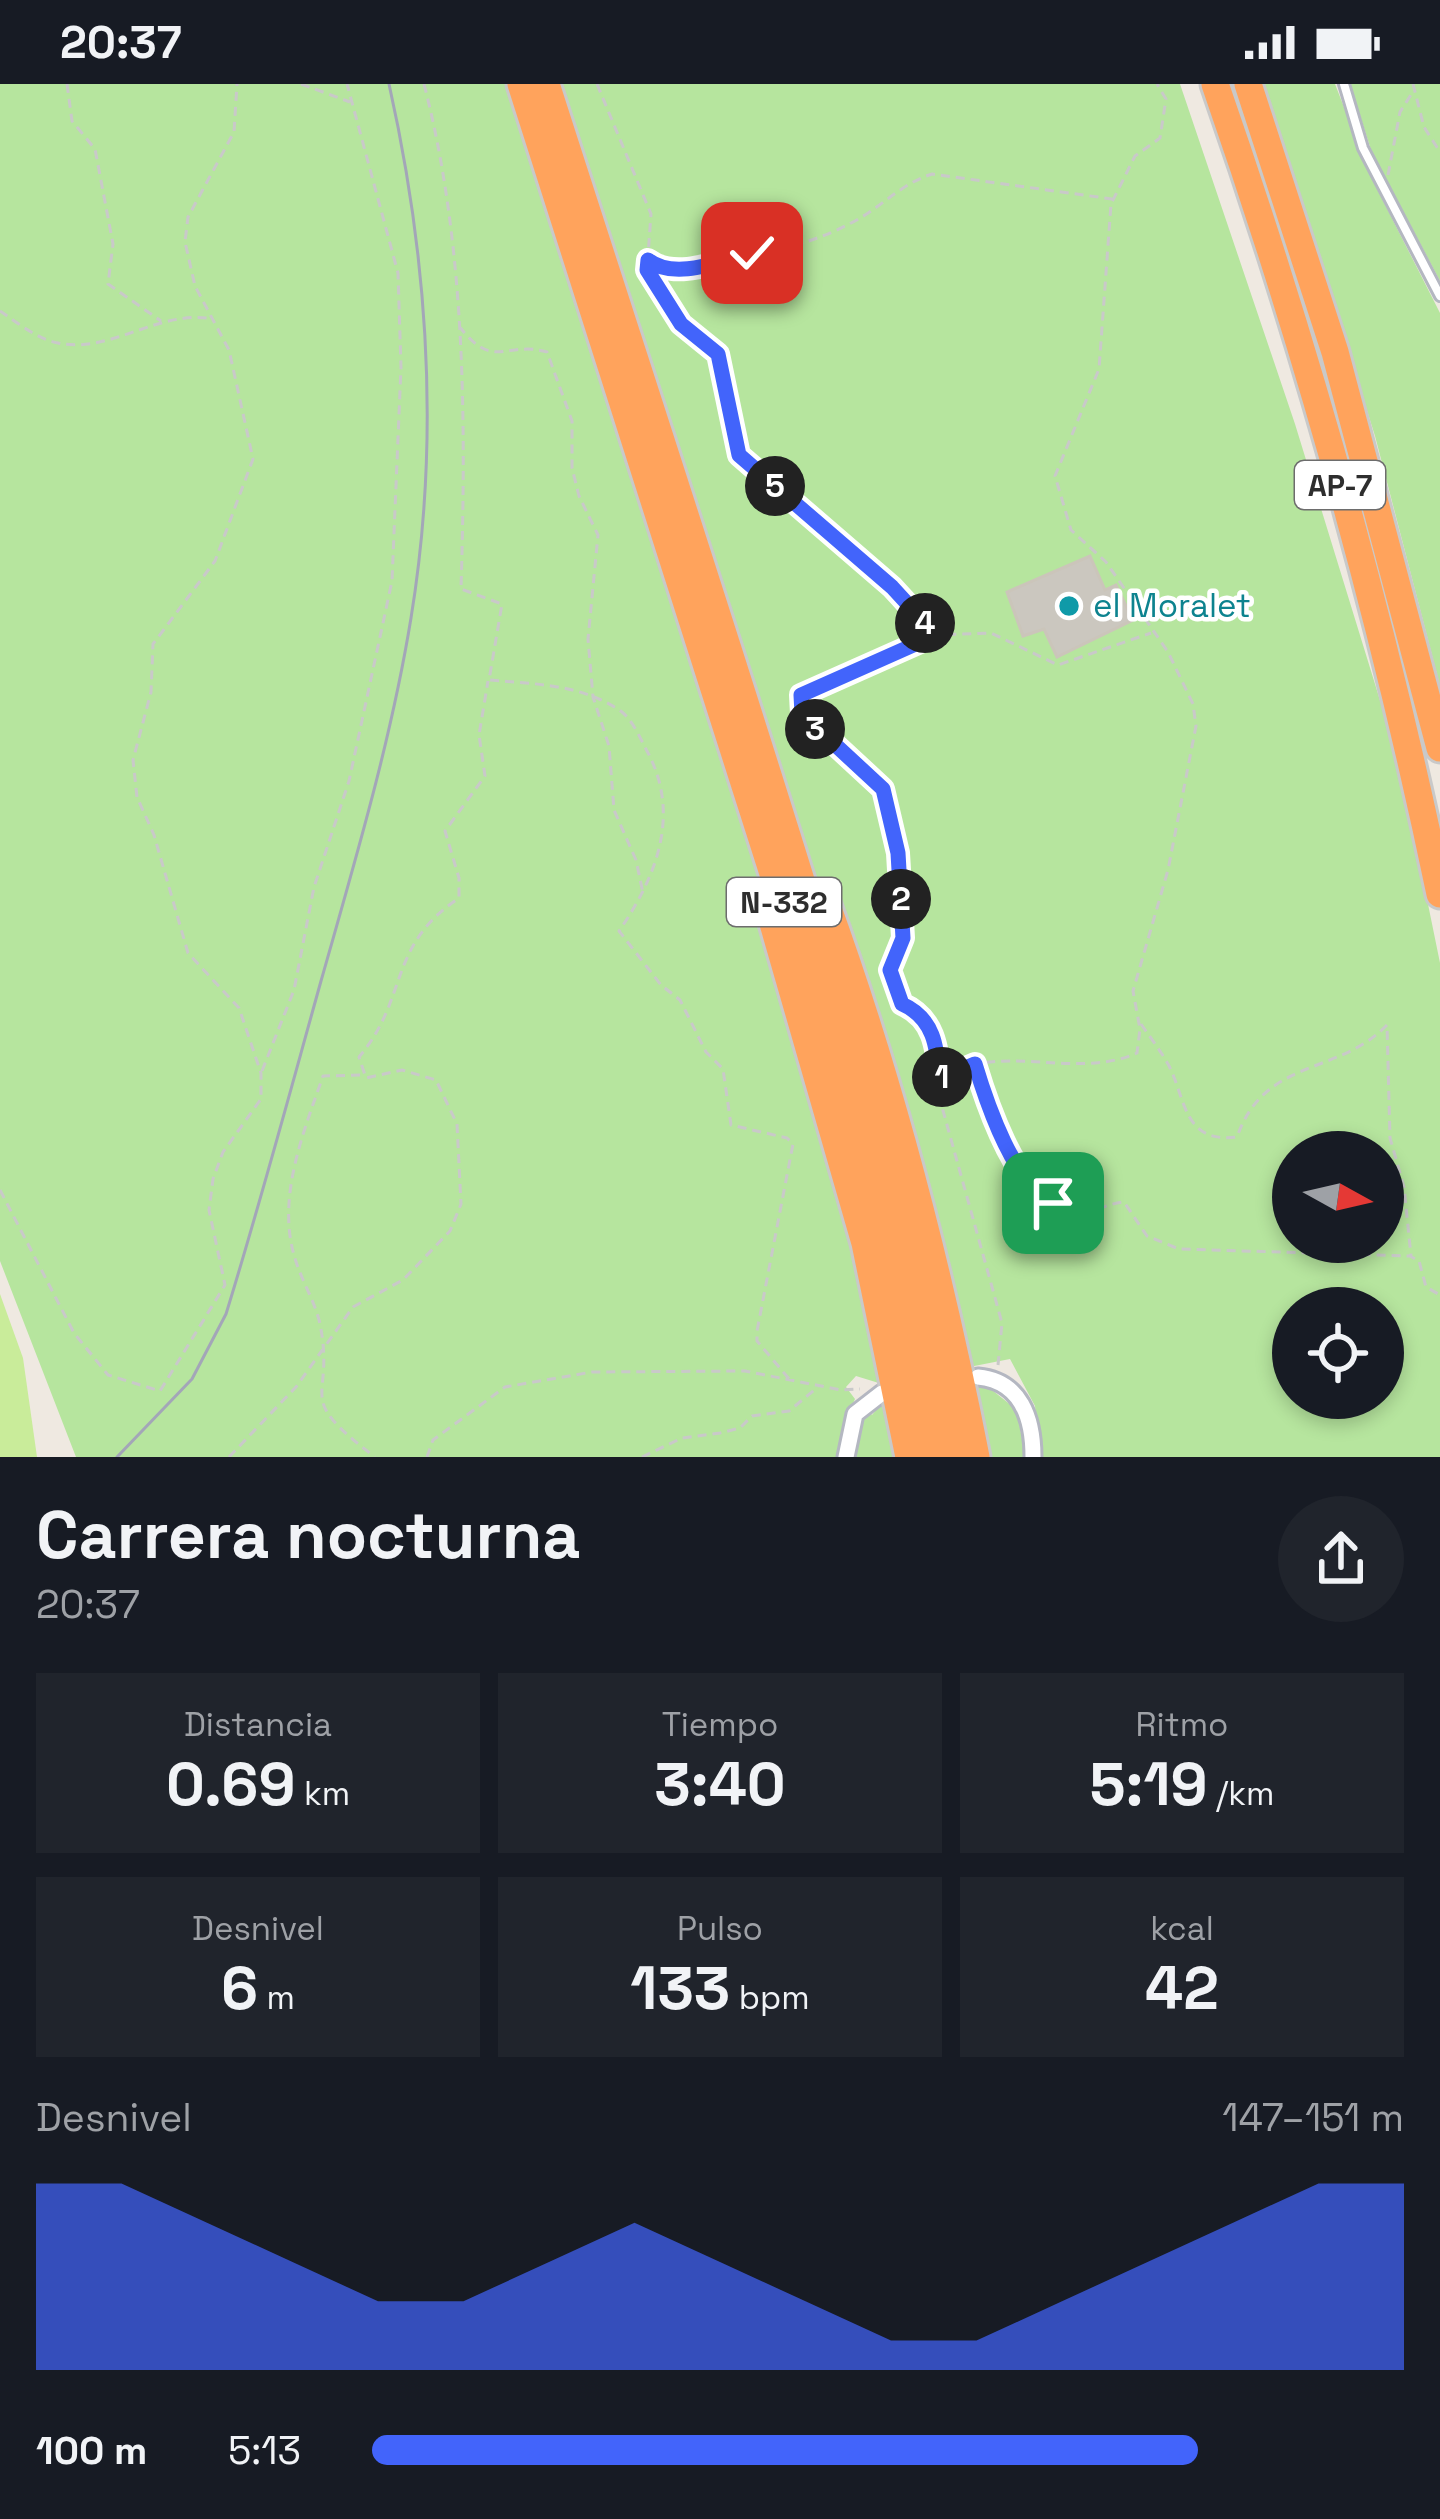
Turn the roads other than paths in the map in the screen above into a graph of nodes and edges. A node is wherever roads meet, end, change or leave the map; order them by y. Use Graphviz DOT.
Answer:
graph roads {
  1 [pos="520,84"];
  2 [pos="547,84"];
  3 [pos="1215,84"];
  4 [pos="1248,84"];
  5 [pos="1344,84"];
  6 [pos="589,258"];
  7 [pos="1440,296"];
  8 [pos="619,352"];
  9 [pos="690,611"];
  10 [pos="735,668"];
  11 [pos="1440,748"];
  12 [pos="1440,894"];
  13 [pos="986,1377"];
  14 [pos="876,1396"];
  15 [pos="846,1457"];
  16 [pos="909,1457"];
  17 [pos="929,1457"];
  18 [pos="952,1457"];
  19 [pos="976,1457"];
  20 [pos="1034,1457"];
  1 -- 6 [label="highway, N-332"];
  2 -- 6 [label="highway, N-332"];
  3 -- 12 [label="highway, AP-7"];
  4 -- 11 [label="highway, AP-7"];
  5 -- 7 [label="lane"];
  6 -- 8 [label="highway, N-332"];
  8 -- 9 [label="highway, N-332"];
  8 -- 10 [label="highway, N-332"];
  9 -- 16 [label="highway"];
  9 -- 17 [label="highway, N-332"];
  10 -- 18 [label="highway, N-332"];
  10 -- 19 [label="highway, N-332"];
  13 -- 20 [label="street"];
  14 -- 15 [label="street"];
}
